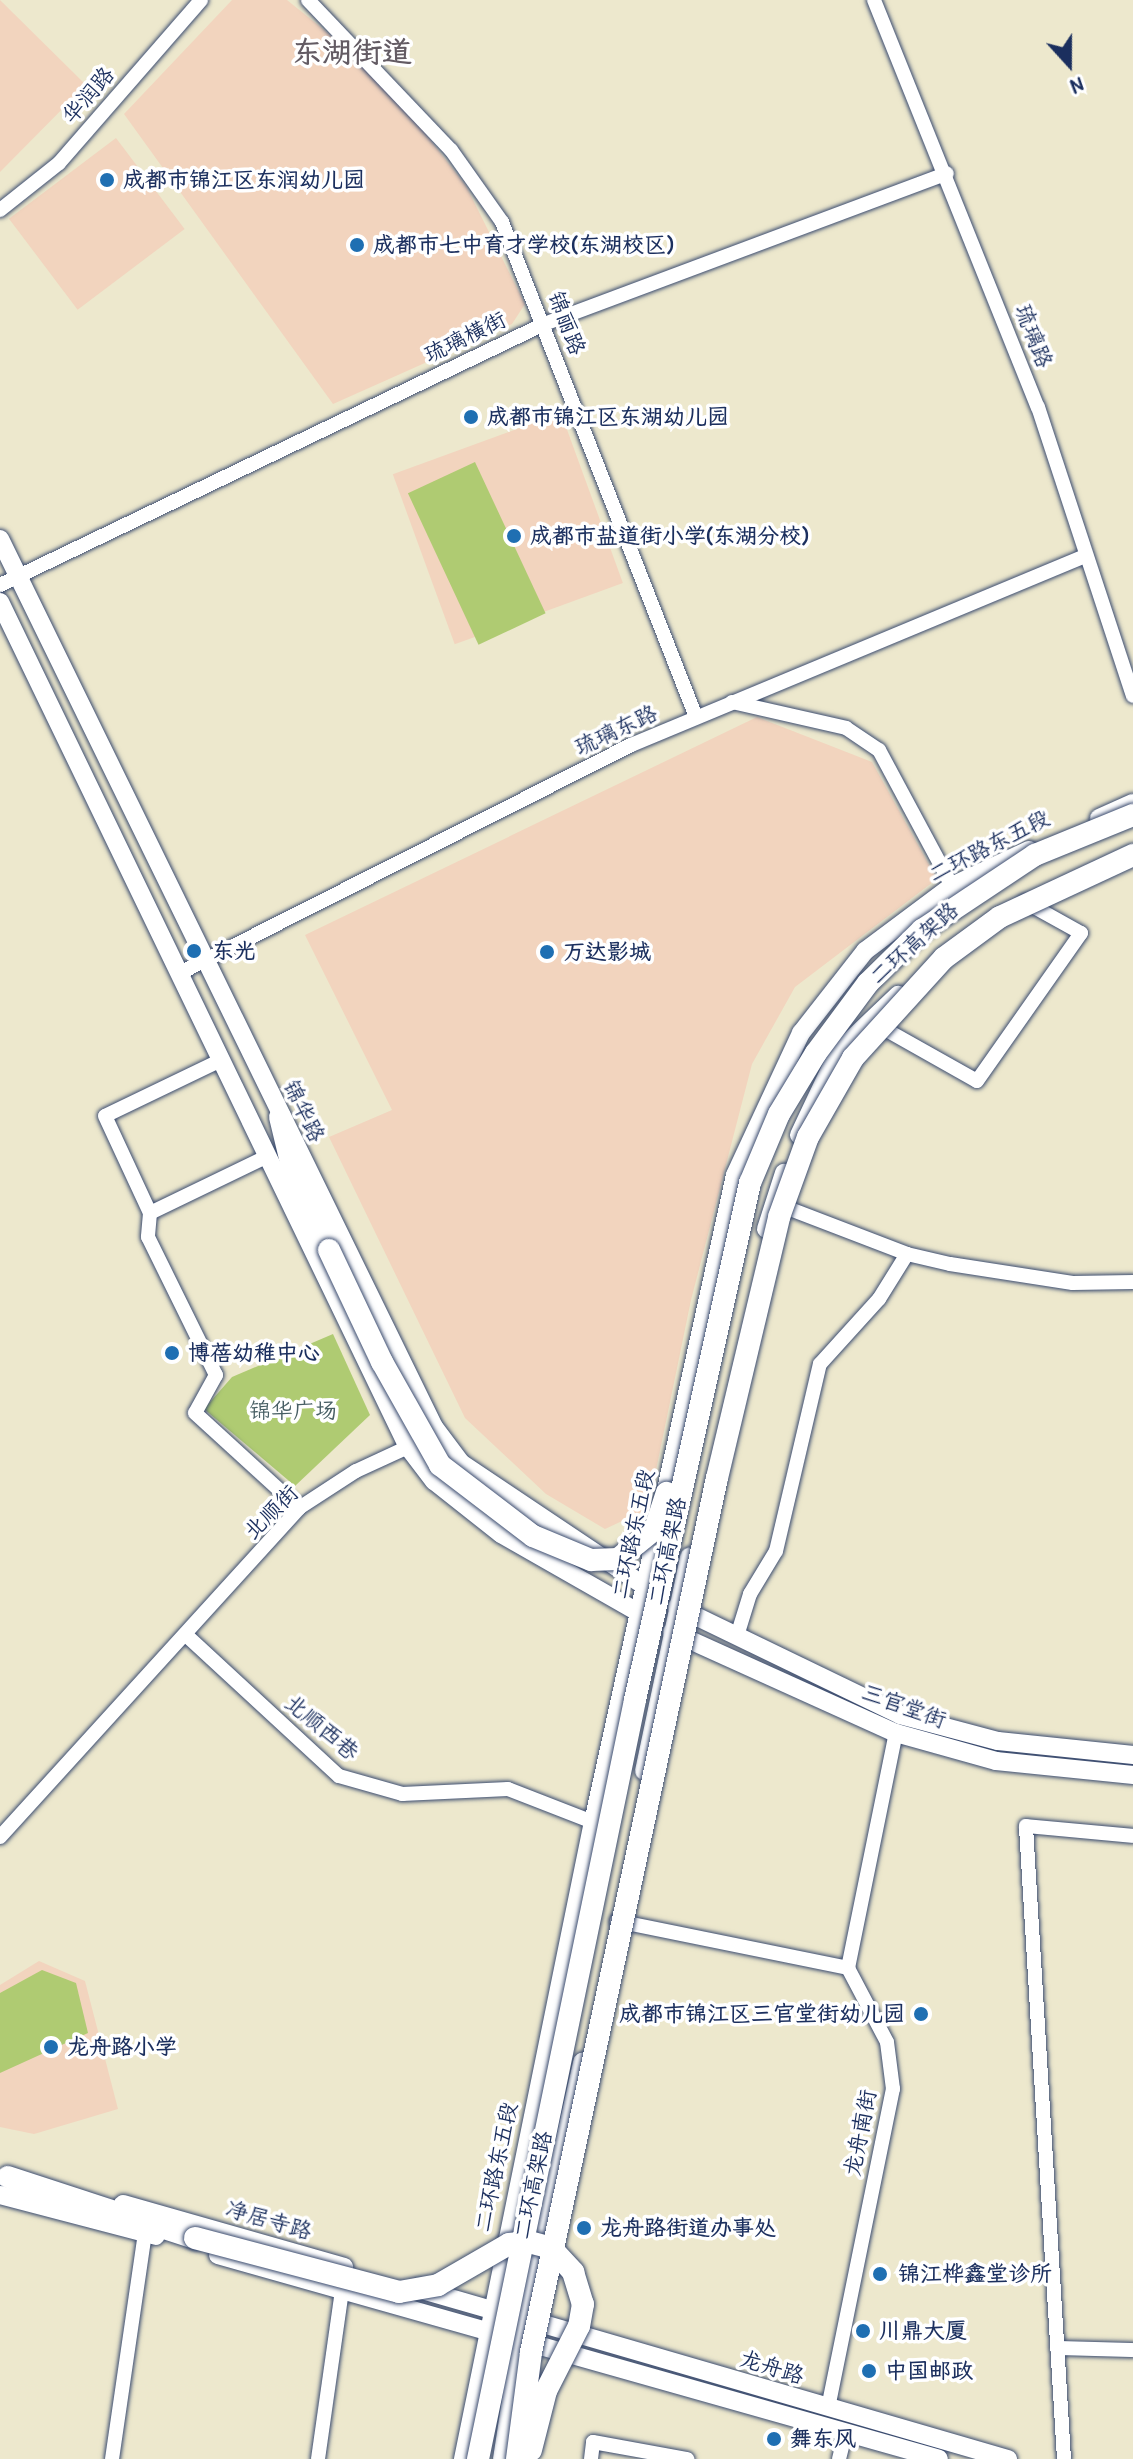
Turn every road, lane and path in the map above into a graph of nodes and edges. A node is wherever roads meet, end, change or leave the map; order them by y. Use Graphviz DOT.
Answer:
graph roads {
  1 [pos="201,0"];
  2 [pos="308,0"];
  3 [pos="874,0"];
  4 [pos="947,173"];
  5 [pos="0,210"];
  6 [pos="544,324"];
  7 [pos="0,539"];
  8 [pos="1085,556"];
  9 [pos="18,576"];
  10 [pos="0,585"];
  11 [pos="0,602"];
  12 [pos="1133,696"];
  13 [pos="731,702"];
  14 [pos="696,717"];
  15 [pos="1133,803"];
  16 [pos="1133,815"];
  17 [pos="1133,847"];
  18 [pos="1133,855"];
  19 [pos="952,886"];
  20 [pos="1018,898"];
  21 [pos="205,960"];
  22 [pos="180,973"];
  23 [pos="870,1021"];
  24 [pos="217,1062"];
  25 [pos="280,1117"];
  26 [pos="268,1156"];
  27 [pos="772,1202"];
  28 [pos="150,1213"];
  29 [pos="907,1254"];
  30 [pos="1133,1282"];
  31 [pos="725,1289"];
  32 [pos="408,1447"];
  33 [pos="299,1508"];
  34 [pos="647,1587"];
  35 [pos="678,1607"];
  36 [pos="641,1613"];
  37 [pos="672,1632"];
  38 [pos="186,1635"];
  39 [pos="737,1636"];
  40 [pos="896,1733"];
  41 [pos="1133,1755"];
  42 [pos="1133,1775"];
  43 [pos="593,1822"];
  44 [pos="1133,1836"];
  45 [pos="0,1837"];
  46 [pos="613,1921"];
  47 [pos="848,1968"];
  48 [pos="3,2182"];
  49 [pos="145,2233"];
  50 [pos="342,2291"];
  51 [pos="491,2310"];
  52 [pos="524,2318"];
  53 [pos="486,2330"];
  54 [pos="520,2340"];
  55 [pos="1057,2348"];
  56 [pos="1133,2350"];
  57 [pos="828,2408"];
  58 [pos="845,2435"];
  59 [pos="112,2459"];
  60 [pos="318,2459"];
  61 [pos="463,2459"];
  62 [pos="478,2459"];
  63 [pos="502,2459"];
  64 [pos="517,2459"];
  65 [pos="529,2459"];
  66 [pos="591,2459"];
  67 [pos="687,2459"];
  68 [pos="839,2459"];
  69 [pos="939,2459"];
  70 [pos="1008,2459"];
  71 [pos="1064,2459"];
  1 -- 5 [label="street, 华润路"];
  2 -- 6 [label="street, 锦丽路"];
  3 -- 4 [label="street, 琉璃路"];
  4 -- 6 [label="street, 琉璃横街"];
  4 -- 8 [label="street, 琉璃路"];
  6 -- 9 [label="street, 琉璃横街"];
  6 -- 14 [label="street, 锦丽路"];
  7 -- 9 [label="main road, 锦华路"];
  8 -- 12 [label="street, 琉璃路"];
  8 -- 13 [label="street, 琉璃东路"];
  9 -- 10 [label="street, 琉璃横街"];
  9 -- 21 [label="main road, 锦华路"];
  11 -- 22 [label="main road"];
  13 -- 14 [label="street, 琉璃东路"];
  13 -- 19 [label="street"];
  14 -- 21 [label="street, 琉璃东路"];
  15 -- 19 [label="main road, 二环路东五段"];
  16 -- 31 [label="highway, 二环高架路, bridge"];
  17 -- 20 [label="main road"];
  18 -- 64 [label="highway, 二环高架路, bridge"];
  19 -- 34 [label="main road, 二环路东五段"];
  20 -- 23 [label="main road"];
  20 -- 23 [label="street"];
  21 -- 22 [label="street, 琉璃东路"];
  21 -- 25 [label="main road, 锦华路"];
  22 -- 26 [label="main road"];
  23 -- 27 [label="main road"];
  24 -- 28 [label="street"];
  25 -- 31 [label="highway, bridge"];
  25 -- 34 [label="main road, 锦华路"];
  26 -- 28 [label="street"];
  26 -- 32 [label="main road"];
  27 -- 29 [label="street"];
  27 -- 35 [label="main road"];
  28 -- 33 [label="street"];
  29 -- 30 [label="street"];
  29 -- 39 [label="street"];
  31 -- 62 [label="highway, 二环高架路, bridge"];
  32 -- 33 [label="street, 北顺街"];
  32 -- 36 [label="main road"];
  33 -- 38 [label="street, 北顺街"];
  34 -- 35 [label="main road, 锦华路"];
  34 -- 36 [label="main road, 二环路东五段"];
  35 -- 37 [label="main road"];
  35 -- 39 [label="main road, 三官堂街"];
  36 -- 37 [label="main road"];
  36 -- 43 [label="main road, 二环路东五段"];
  37 -- 40 [label="main road, 三官堂街"];
  37 -- 46 [label="main road"];
  38 -- 43 [label="street, 北顺西巷"];
  38 -- 45 [label="street, 北顺街"];
  39 -- 41 [label="main road, 三官堂街"];
  40 -- 42 [label="main road, 三官堂街"];
  40 -- 47 [label="street"];
  43 -- 51 [label="main road, 二环路东五段"];
  44 -- 55 [label="street"];
  46 -- 47 [label="street"];
  46 -- 52 [label="main road"];
  47 -- 57 [label="street, 龙舟南街"];
  48 -- 49 [label="main road"];
  48 -- 51 [label="main road, 净居寺路"];
  48 -- 65 [label="highway, bridge"];
  49 -- 50 [label="main road"];
  49 -- 59 [label="street"];
  50 -- 53 [label="main road"];
  50 -- 60 [label="street"];
  51 -- 52 [label="main road, 净居寺路"];
  51 -- 53 [label="main road, 二环路东五段"];
  52 -- 54 [label="main road"];
  52 -- 57 [label="main road, 龙舟路"];
  53 -- 54 [label="main road"];
  53 -- 61 [label="main road, 二环路东五段"];
  54 -- 58 [label="main road"];
  54 -- 63 [label="main road"];
  55 -- 56 [label="street"];
  55 -- 71 [label="street"];
  57 -- 70 [label="main road, 龙舟路"];
  58 -- 68 [label="street"];
  58 -- 69 [label="main road"];
  66 -- 67 [label="street"];
}
